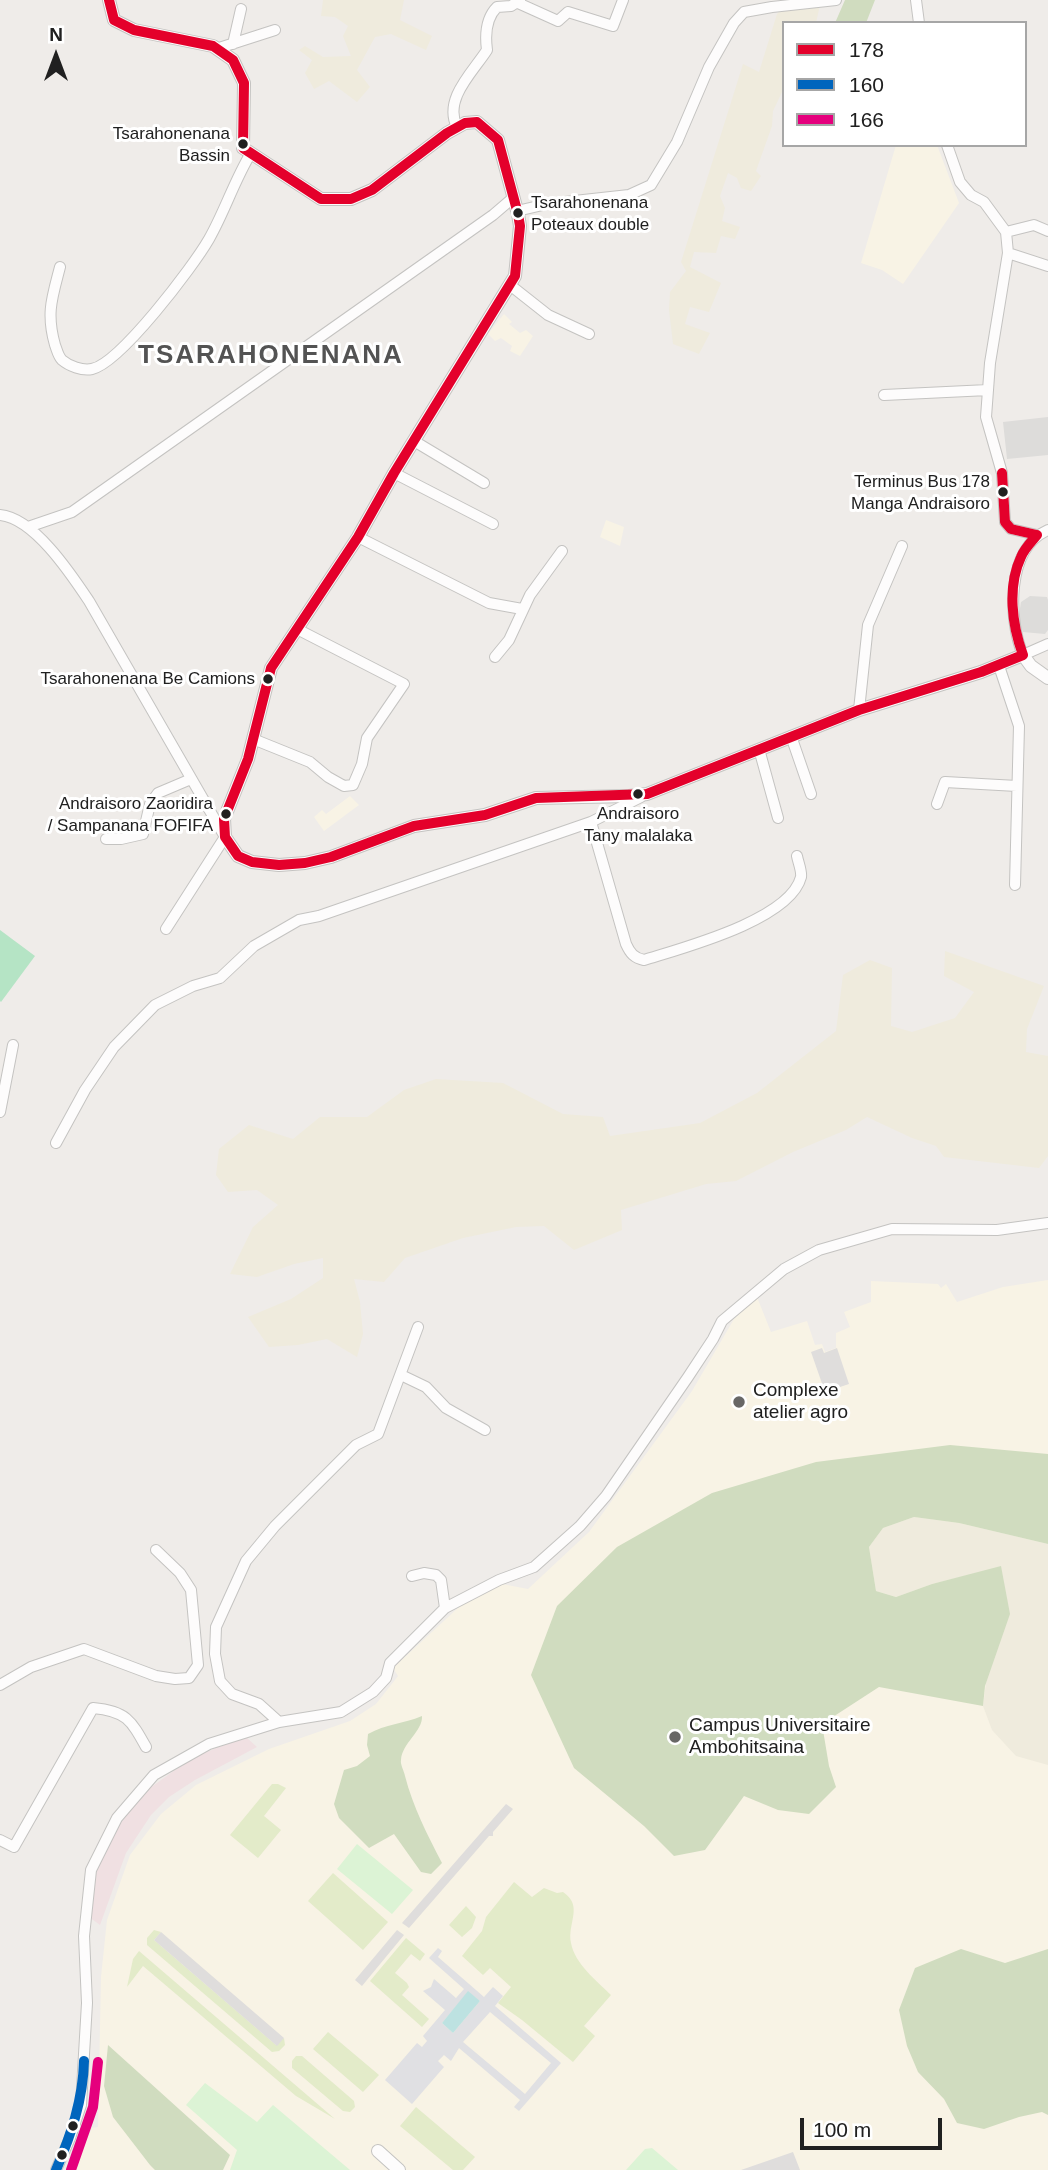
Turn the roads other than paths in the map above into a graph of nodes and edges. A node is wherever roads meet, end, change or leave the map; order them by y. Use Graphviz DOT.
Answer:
graph roads {
  1 [pos="109,0"];
  2 [pos="623,0"];
  3 [pos="836,0"];
  4 [pos="916,0"];
  5 [pos="519,1"];
  6 [pos="241,9"];
  7 [pos="919,21"];
  8 [pos="275,30"];
  9 [pos="233,44"];
  10 [pos="219,48"];
  11 [pos="457,127"];
  12 [pos="948,147"];
  13 [pos="251,153"];
  14 [pos="514,197"];
  15 [pos="517,211"];
  16 [pos="1048,231"];
  17 [pos="1006,232"];
  18 [pos="1008,253"];
  19 [pos="1048,266"];
  20 [pos="60,267"];
  21 [pos="510,285"];
  22 [pos="589,334"];
  23 [pos="988,390"];
  24 [pos="884,395"];
  25 [pos="414,441"];
  26 [pos="394,473"];
  27 [pos="484,483"];
  28 [pos="0,515"];
  29 [pos="493,524"];
  30 [pos="28,527"];
  31 [pos="1043,533"];
  32 [pos="358,537"];
  33 [pos="902,546"];
  34 [pos="562,551"];
  35 [pos="522,609"];
  36 [pos="297,629"];
  37 [pos="1048,644"];
  38 [pos="1023,655"];
  39 [pos="495,657"];
  40 [pos="999,666"];
  41 [pos="1048,678"];
  42 [pos="859,710"];
  43 [pos="791,736"];
  44 [pos="253,739"];
  45 [pos="759,749"];
  46 [pos="191,779"];
  47 [pos="1017,786"];
  48 [pos="647,794"];
  49 [pos="811,794"];
  50 [pos="937,804"];
  51 [pos="778,818"];
  52 [pos="591,822"];
  53 [pos="225,837"];
  54 [pos="106,839"];
  55 [pos="797,856"];
  56 [pos="1015,886"];
  57 [pos="166,929"];
  58 [pos="13,1045"];
  59 [pos="0,1112"];
  60 [pos="57,1143"];
  61 [pos="1048,1223"];
  62 [pos="418,1327"];
  63 [pos="401,1375"];
  64 [pos="485,1430"];
  65 [pos="156,1550"];
  66 [pos="412,1576"];
  67 [pos="445,1608"];
  68 [pos="0,1685"];
  69 [pos="279,1722"];
  70 [pos="146,1747"];
  71 [pos="0,1840"];
  72 [pos="378,2151"];
  73 [pos="56,2170"];
  74 [pos="399,2170"];
  1 -- 10 [label="street"];
  2 -- 5 [label="street"];
  3 -- 15 [label="street"];
  4 -- 7 [label="street"];
  5 -- 11 [label="street"];
  6 -- 9 [label="street"];
  8 -- 9 [label="street"];
  9 -- 10 [label="street"];
  10 -- 13 [label="street"];
  11 -- 13 [label="street"];
  11 -- 14 [label="street"];
  12 -- 17 [label="street"];
  13 -- 20 [label="street"];
  14 -- 15 [label="street"];
  14 -- 30 [label="street"];
  15 -- 21 [label="street"];
  16 -- 17 [label="street"];
  17 -- 18 [label="street"];
  18 -- 19 [label="street"];
  18 -- 23 [label="street"];
  21 -- 22 [label="street"];
  21 -- 25 [label="street"];
  23 -- 24 [label="street"];
  23 -- 31 [label="street"];
  25 -- 26 [label="street"];
  25 -- 27 [label="street"];
  26 -- 29 [label="street"];
  26 -- 32 [label="street"];
  28 -- 30 [label="street"];
  30 -- 46 [label="street"];
  31 -- 38 [label="street"];
  32 -- 35 [label="street"];
  32 -- 36 [label="street"];
  33 -- 42 [label="street"];
  34 -- 35 [label="street"];
  35 -- 39 [label="street"];
  36 -- 44 [label="street"];
  36 -- 44 [label="street"];
  37 -- 38 [label="street"];
  38 -- 40 [label="street"];
  38 -- 41 [label="street"];
  40 -- 42 [label="street"];
  40 -- 47 [label="street"];
  42 -- 43 [label="street"];
  43 -- 45 [label="street"];
  43 -- 49 [label="street"];
  44 -- 53 [label="street"];
  45 -- 48 [label="street"];
  45 -- 51 [label="street"];
  46 -- 53 [label="street"];
  46 -- 54 [label="street"];
  47 -- 50 [label="street"];
  47 -- 56 [label="street"];
  48 -- 52 [label="street"];
  48 -- 53 [label="street"];
  52 -- 55 [label="street"];
  52 -- 60 [label="street"];
  53 -- 57 [label="street"];
  58 -- 59 [label="street"];
  61 -- 67 [label="street"];
  62 -- 63 [label="street"];
  63 -- 64 [label="street"];
  63 -- 69 [label="street"];
  65 -- 68 [label="street"];
  66 -- 67 [label="street"];
  67 -- 69 [label="street"];
  69 -- 73 [label="street"];
  70 -- 71 [label="street"];
  72 -- 74 [label="street"];
}
